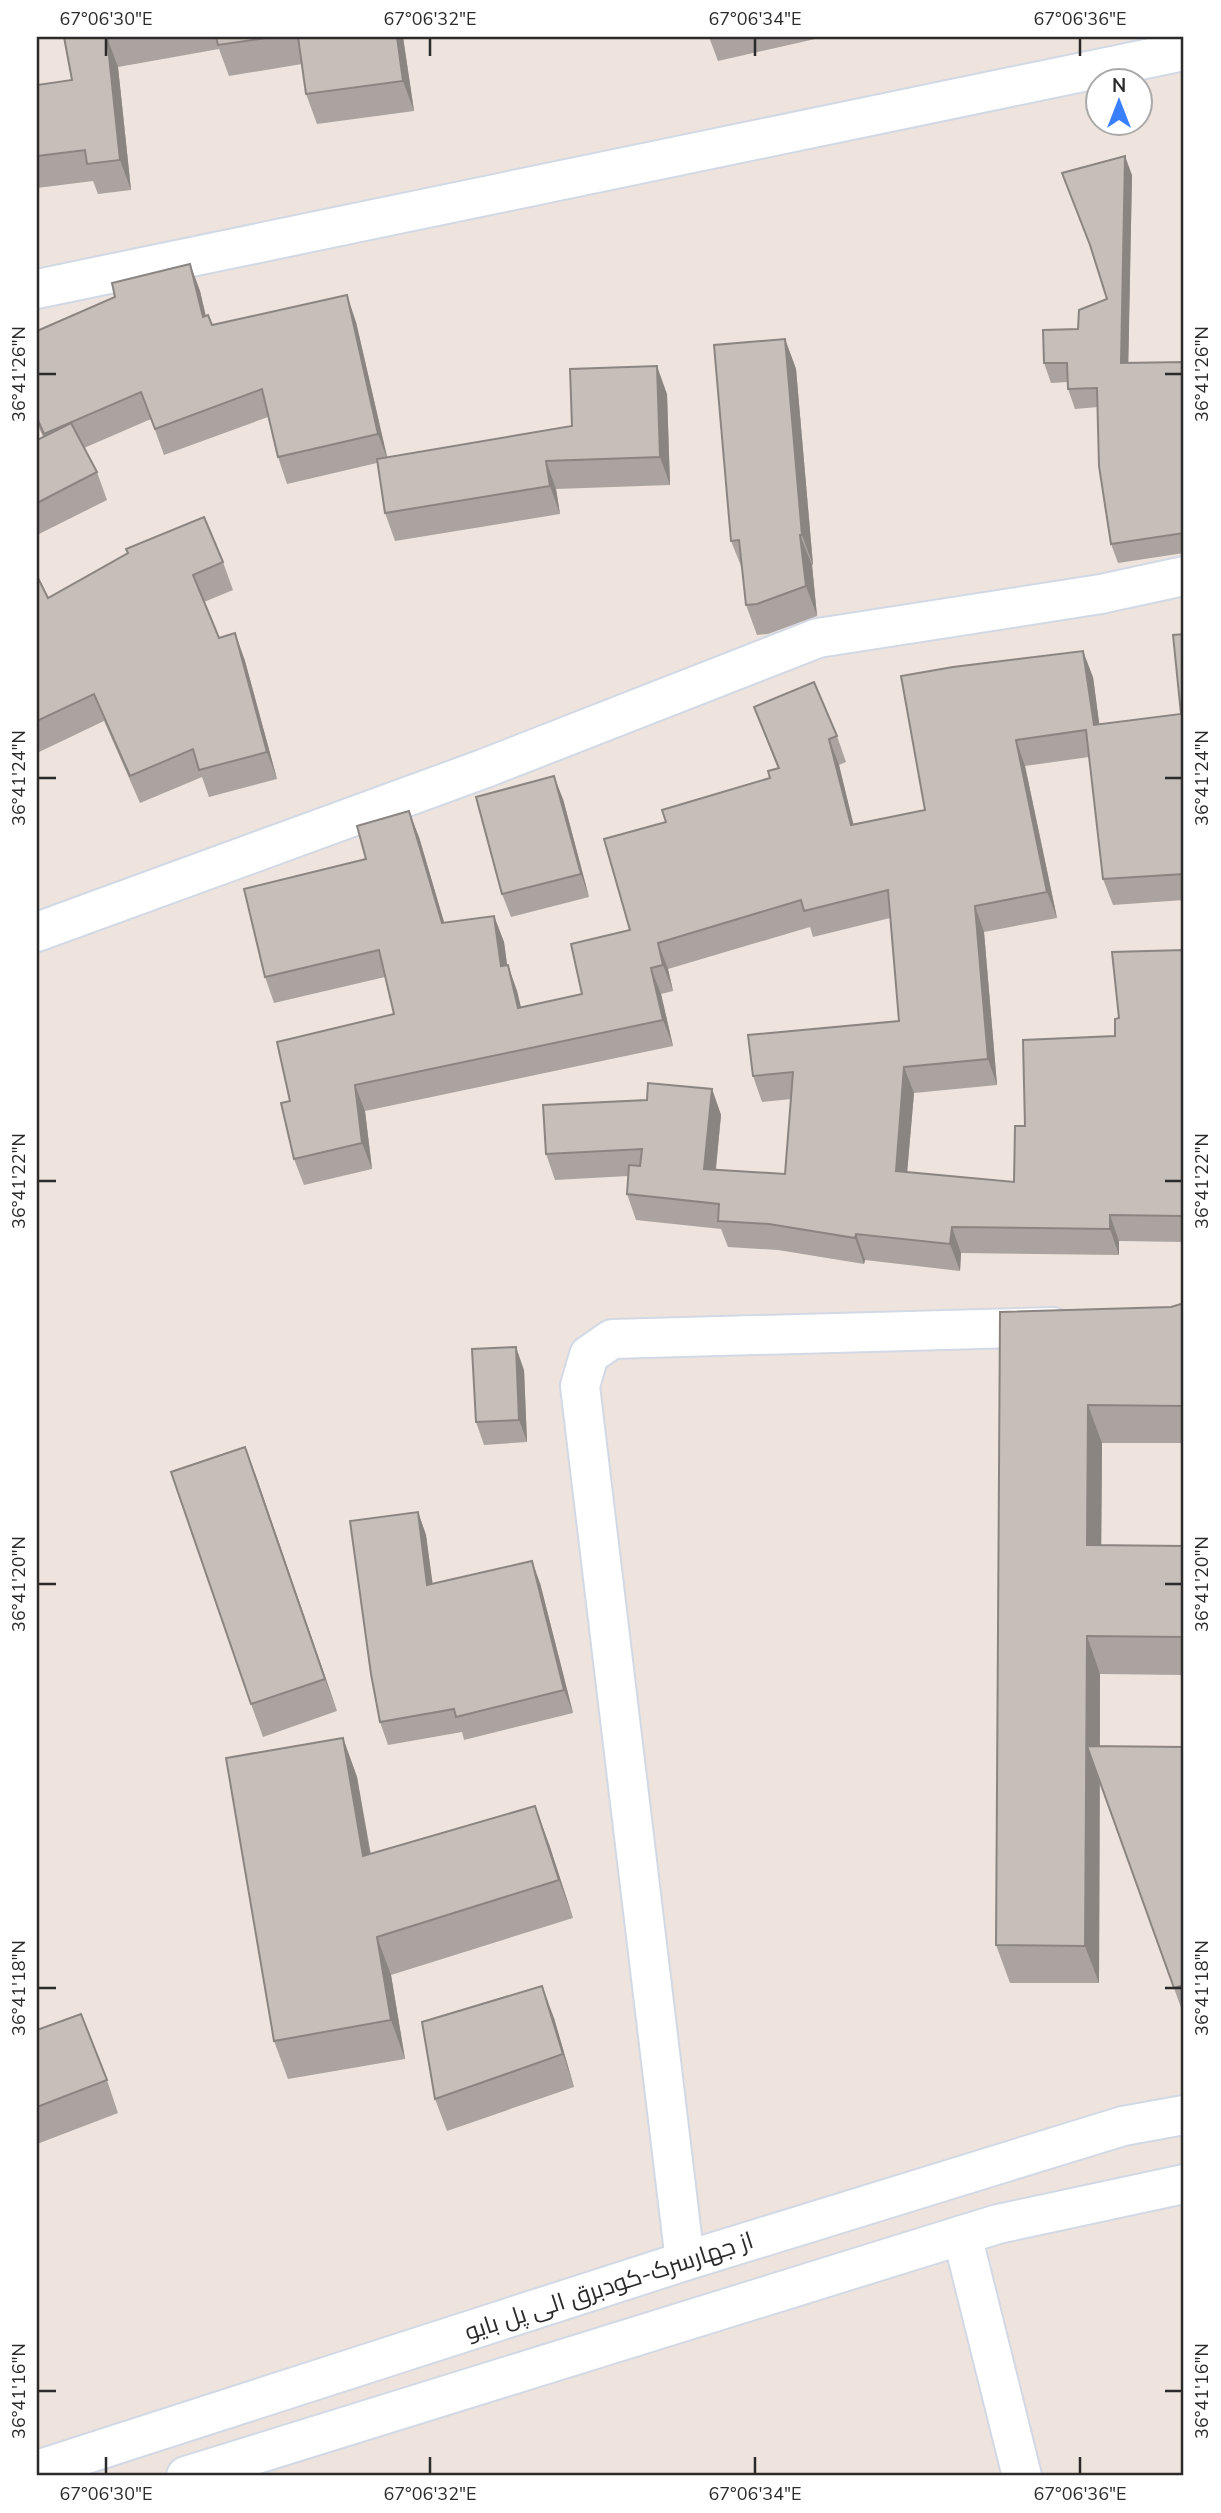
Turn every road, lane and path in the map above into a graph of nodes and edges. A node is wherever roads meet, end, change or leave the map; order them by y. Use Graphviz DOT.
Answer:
graph roads {
  1 [pos="1184,51"];
  2 [pos="37,289"];
  3 [pos="1184,576"];
  4 [pos="37,932"];
  5 [pos="1087,1326"];
  6 [pos="1184,2115"];
  7 [pos="1184,2184"];
  8 [pos="962,2235"];
  9 [pos="685,2261"];
  10 [pos="37,2470"];
  11 [pos="186,2476"];
  12 [pos="1022,2476"];
  1 -- 2 [label="street"];
  3 -- 4 [label="street"];
  5 -- 9 [label="street"];
  6 -- 9 [label="street, از جهارسرک-کودبرق الی پل بایو"];
  7 -- 8 [label="street"];
  8 -- 11 [label="street"];
  8 -- 12 [label="street"];
  9 -- 10 [label="street, از جهارسرک-کودبرق الی پل بایو"];
}
